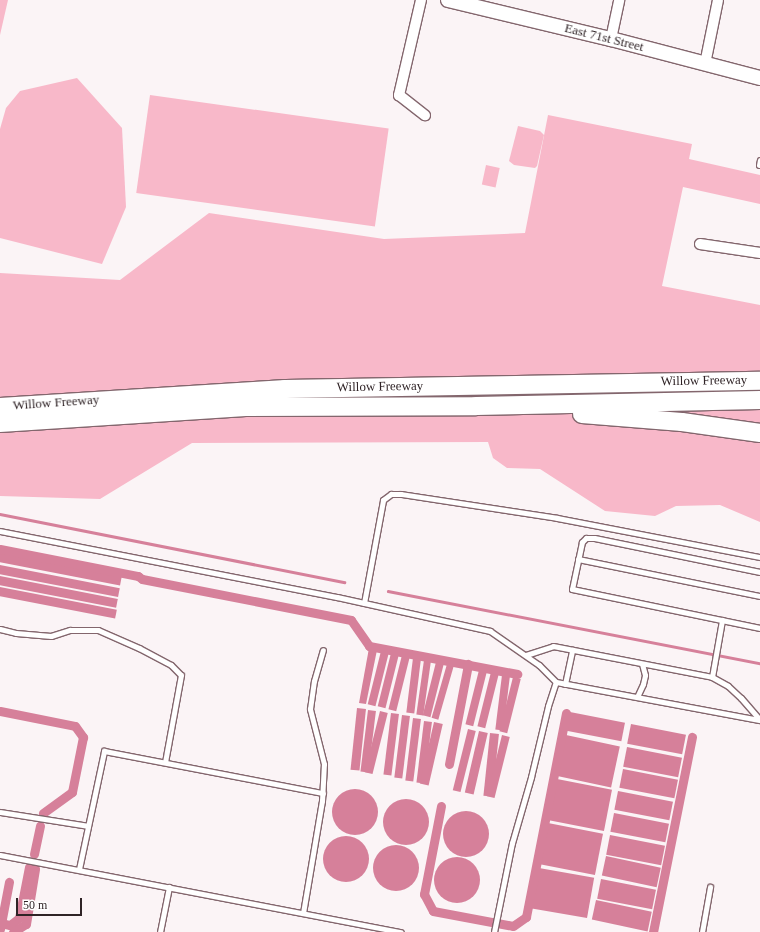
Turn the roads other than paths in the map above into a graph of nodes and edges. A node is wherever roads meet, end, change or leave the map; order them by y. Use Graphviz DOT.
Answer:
graph roads {
  1 [pos="421,0"];
  2 [pos="448,0"];
  3 [pos="619,0"];
  4 [pos="718,0"];
  5 [pos="473,3"];
  6 [pos="611,39"];
  7 [pos="705,64"];
  8 [pos="760,78"];
  9 [pos="426,115"];
  10 [pos="700,244"];
  11 [pos="760,253"];
  12 [pos="760,372"];
  13 [pos="760,380"];
  14 [pos="641,382"];
  15 [pos="760,400"];
  16 [pos="476,406"];
  17 [pos="0,407"];
  18 [pos="0,423"];
  19 [pos="760,433"];
  20 [pos="0,531"];
  21 [pos="760,557"];
  22 [pos="578,559"];
  23 [pos="760,572"];
  24 [pos="760,596"];
  25 [pos="364,603"];
  26 [pos="722,620"];
  27 [pos="760,628"];
  28 [pos="0,629"];
  29 [pos="323,650"];
  30 [pos="572,650"];
  31 [pos="526,655"];
  32 [pos="642,664"];
  33 [pos="712,677"];
  34 [pos="556,682"];
  35 [pos="565,684"];
  36 [pos="637,697"];
  37 [pos="760,720"];
  38 [pos="165,762"];
  39 [pos="323,793"];
  40 [pos="0,812"];
  41 [pos="88,826"];
  42 [pos="0,854"];
  43 [pos="78,870"];
  44 [pos="169,887"];
  45 [pos="710,887"];
  46 [pos="303,913"];
  47 [pos="160,932"];
  48 [pos="402,932"];
  49 [pos="494,932"];
  50 [pos="702,932"];
  1 -- 9 [label="street"];
  2 -- 5 [label="main road, East 71st Street"];
  3 -- 6 [label="street"];
  4 -- 7 [label="street"];
  5 -- 6 [label="main road, East 71st Street"];
  6 -- 7 [label="main road, East 71st Street"];
  7 -- 8 [label="main road, East 71st Street"];
  10 -- 11 [label="street"];
  12 -- 14 [label="highway"];
  13 -- 14 [label="highway, Willow Freeway"];
  14 -- 17 [label="highway, Willow Freeway"];
  15 -- 16 [label="highway, Willow Freeway"];
  16 -- 18 [label="highway, Willow Freeway"];
  16 -- 19 [label="highway"];
  20 -- 25 [label="lane"];
  21 -- 25 [label="lane"];
  22 -- 23 [label="lane"];
  22 -- 24 [label="lane"];
  22 -- 26 [label="lane"];
  25 -- 31 [label="lane"];
  26 -- 27 [label="lane"];
  26 -- 33 [label="lane"];
  28 -- 38 [label="lane"];
  29 -- 39 [label="lane"];
  30 -- 31 [label="lane"];
  30 -- 32 [label="lane"];
  30 -- 35 [label="lane"];
  31 -- 34 [label="lane"];
  32 -- 33 [label="lane"];
  32 -- 36 [label="lane"];
  33 -- 37 [label="lane"];
  34 -- 35 [label="lane"];
  34 -- 49 [label="lane"];
  35 -- 36 [label="lane"];
  36 -- 37 [label="lane"];
  38 -- 39 [label="lane"];
  38 -- 41 [label="lane"];
  39 -- 46 [label="lane"];
  40 -- 41 [label="lane"];
  41 -- 43 [label="lane"];
  42 -- 43 [label="lane"];
  43 -- 44 [label="lane"];
  44 -- 46 [label="lane"];
  44 -- 47 [label="lane"];
  45 -- 50 [label="lane"];
  46 -- 48 [label="lane"];
}
